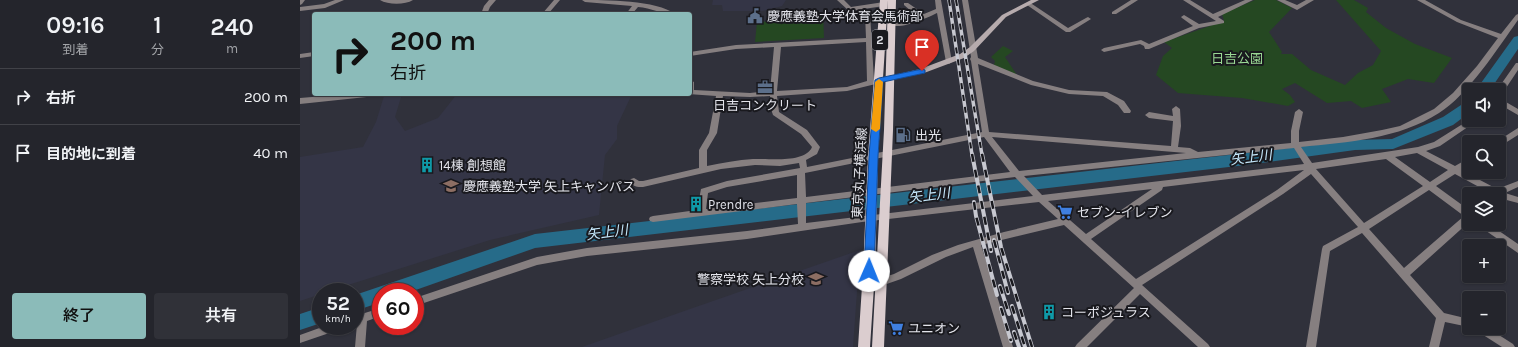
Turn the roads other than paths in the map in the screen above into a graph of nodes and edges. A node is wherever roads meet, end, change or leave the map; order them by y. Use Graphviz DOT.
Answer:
graph roads {
  1 [pos="302,0"];
  2 [pos="341,0"];
  3 [pos="383,0"];
  4 [pos="410,0"];
  5 [pos="493,0"];
  6 [pos="557,0"];
  7 [pos="585,0"];
  8 [pos="840,0"];
  9 [pos="938,0"];
  10 [pos="965,0"];
  11 [pos="1036,0"];
  12 [pos="1135,0"];
  13 [pos="1186,0"];
  14 [pos="1250,0"];
  15 [pos="1280,0"];
  16 [pos="1311,0"];
  17 [pos="1420,0"];
  18 [pos="887,1"];
  19 [pos="300,3"];
  20 [pos="906,4"];
  21 [pos="1029,4"];
  22 [pos="636,5"];
  23 [pos="300,9"];
  24 [pos="940,10"];
  25 [pos="485,12"];
  26 [pos="547,12"];
  27 [pos="631,12"];
  28 [pos="667,12"];
  29 [pos="1114,13"];
  30 [pos="868,14"];
  31 [pos="1214,16"];
  32 [pos="1518,16"];
  33 [pos="923,17"];
  34 [pos="1184,17"];
  35 [pos="1088,19"];
  36 [pos="892,24"];
  37 [pos="1198,26"];
  38 [pos="1502,38"];
  39 [pos="869,40"];
  40 [pos="778,45"];
  41 [pos="972,49"];
  42 [pos="1104,50"];
  43 [pos="869,53"];
  44 [pos="880,53"];
  45 [pos="312,54"];
  46 [pos="692,54"];
  47 [pos="300,56"];
  48 [pos="973,59"];
  49 [pos="949,62"];
  50 [pos="1518,65"];
  51 [pos="890,78"];
  52 [pos="875,82"];
  53 [pos="1505,83"];
  54 [pos="692,92"];
  55 [pos="720,93"];
  56 [pos="774,93"];
  57 [pos="357,96"];
  58 [pos="300,102"];
  59 [pos="1506,105"];
  60 [pos="1176,109"];
  61 [pos="1128,111"];
  62 [pos="1299,112"];
  63 [pos="1518,112"];
  64 [pos="1149,115"];
  65 [pos="1176,119"];
  66 [pos="1465,127"];
  67 [pos="1518,131"];
  68 [pos="986,134"];
  69 [pos="1506,139"];
  70 [pos="1295,144"];
  71 [pos="1174,149"];
  72 [pos="1418,150"];
  73 [pos="888,153"];
  74 [pos="1198,155"];
  75 [pos="1387,155"];
  76 [pos="874,156"];
  77 [pos="802,159"];
  78 [pos="1462,165"];
  79 [pos="1310,166"];
  80 [pos="703,169"];
  81 [pos="1455,169"];
  82 [pos="801,171"];
  83 [pos="1017,176"];
  84 [pos="634,181"];
  85 [pos="1160,184"];
  86 [pos="1518,184"];
  87 [pos="1429,186"];
  88 [pos="1486,187"];
  89 [pos="1506,189"];
  90 [pos="885,191"];
  91 [pos="872,192"];
  92 [pos="1038,196"];
  93 [pos="1506,197"];
  94 [pos="1518,200"];
  95 [pos="802,203"];
  96 [pos="1462,211"];
  97 [pos="701,213"];
  98 [pos="885,215"];
  99 [pos="653,218"];
  100 [pos="871,218"];
  101 [pos="1065,221"];
  102 [pos="1462,222"];
  103 [pos="802,224"];
  104 [pos="1364,228"];
  105 [pos="1492,231"];
  106 [pos="1085,239"];
  107 [pos="976,243"];
  108 [pos="1518,249"];
  109 [pos="1404,274"];
  110 [pos="881,282"];
  111 [pos="1138,286"];
  112 [pos="424,299"];
  113 [pos="1441,317"];
  114 [pos="1462,322"];
  115 [pos="312,335"];
  116 [pos="360,335"];
  117 [pos="1491,335"];
  118 [pos="300,339"];
  119 [pos="360,347"];
  120 [pos="864,347"];
  121 [pos="878,347"];
  122 [pos="1008,347"];
  123 [pos="1080,347"];
  124 [pos="1205,347"];
  125 [pos="1311,347"];
  126 [pos="1434,347"];
  127 [pos="1510,347"];
  1 -- 19 [label="street"];
  2 -- 23 [label="street"];
  3 -- 4 [label="street"];
  5 -- 25 [label="street"];
  6 -- 26 [label="street"];
  7 -- 22 [label="street"];
  8 -- 18 [label="street"];
  9 -- 24 [label="street"];
  10 -- 41 [label="street"];
  11 -- 21 [label="street"];
  12 -- 29 [label="street"];
  13 -- 31 [label="street"];
  14 -- 31 [label="street"];
  15 -- 16 [label="street"];
  17 -- 38 [label="street"];
  18 -- 36 [label="main road, 東京丸子横浜線 / 2"];
  18 -- 44 [label="main road, 東京丸子横浜線 / 2"];
  20 -- 33 [label="street"];
  21 -- 35 [label="street"];
  21 -- 41 [label="street"];
  22 -- 27 [label="street"];
  22 -- 28 [label="street"];
  24 -- 33 [label="street"];
  24 -- 49 [label="street"];
  30 -- 39 [label="street"];
  31 -- 37 [label="street"];
  32 -- 38 [label="street"];
  33 -- 36 [label="street"];
  34 -- 37 [label="street"];
  36 -- 51 [label="main road, 東京丸子横浜線 / 2"];
  37 -- 42 [label="street"];
  38 -- 70 [label="street"];
  39 -- 40 [label="street"];
  39 -- 43 [label="street"];
  40 -- 46 [label="street"];
  40 -- 56 [label="street"];
  41 -- 48 [label="street"];
  41 -- 49 [label="street"];
  43 -- 44 [label="street"];
  43 -- 52 [label="street"];
  44 -- 52 [label="main road, 東京丸子横浜線 / 2"];
  45 -- 47 [label="street"];
  48 -- 61 [label="street"];
  48 -- 68 [label="street"];
  49 -- 51 [label="street"];
  50 -- 53 [label="street"];
  51 -- 52 [label="street"];
  51 -- 73 [label="main road, 東京丸子横浜線 / 2"];
  52 -- 56 [label="street"];
  52 -- 76 [label="main road, 東京丸子横浜線 / 2"];
  54 -- 55 [label="street"];
  55 -- 56 [label="street"];
  55 -- 80 [label="street"];
  56 -- 77 [label="street"];
  57 -- 58 [label="street"];
  59 -- 63 [label="street"];
  60 -- 65 [label="street"];
  62 -- 70 [label="street"];
  64 -- 65 [label="street"];
  65 -- 71 [label="street"];
  66 -- 72 [label="street"];
  67 -- 69 [label="street"];
  68 -- 71 [label="street"];
  68 -- 73 [label="street"];
  68 -- 83 [label="street"];
  70 -- 74 [label="street"];
  70 -- 79 [label="street"];
  71 -- 74 [label="street"];
  72 -- 75 [label="street"];
  72 -- 81 [label="street"];
  73 -- 76 [label="street"];
  73 -- 90 [label="main road, 東京丸子横浜線 / 2"];
  74 -- 83 [label="street"];
  75 -- 79 [label="street"];
  75 -- 87 [label="street"];
  76 -- 82 [label="street"];
  76 -- 91 [label="main road, 東京丸子横浜線 / 2"];
  77 -- 80 [label="street"];
  77 -- 82 [label="street"];
  78 -- 81 [label="street"];
  79 -- 85 [label="street"];
  79 -- 104 [label="street"];
  79 -- 111 [label="street"];
  80 -- 84 [label="street"];
  81 -- 87 [label="street"];
  81 -- 88 [label="street"];
  82 -- 95 [label="street"];
  82 -- 97 [label="street"];
  83 -- 90 [label="street"];
  83 -- 92 [label="street"];
  85 -- 92 [label="street"];
  85 -- 106 [label="street"];
  86 -- 89 [label="street"];
  87 -- 96 [label="street"];
  87 -- 104 [label="street"];
  90 -- 91 [label="street"];
  90 -- 98 [label="main road, 東京丸子横浜線 / 2"];
  91 -- 95 [label="street"];
  91 -- 100 [label="main road, 東京丸子横浜線 / 2"];
  92 -- 98 [label="street"];
  92 -- 101 [label="street"];
  93 -- 94 [label="street"];
  95 -- 97 [label="street"];
  95 -- 103 [label="street"];
  97 -- 99 [label="street"];
  98 -- 100 [label="street"];
  98 -- 110 [label="main road, 東京丸子横浜線 / 2"];
  100 -- 103 [label="street"];
  100 -- 120 [label="main road, 東京丸子横浜線 / 2"];
  101 -- 106 [label="street"];
  101 -- 107 [label="street"];
  102 -- 109 [label="street"];
  103 -- 112 [label="street"];
  104 -- 109 [label="street"];
  104 -- 125 [label="street"];
  105 -- 108 [label="street"];
  106 -- 111 [label="street"];
  107 -- 110 [label="street"];
  107 -- 122 [label="street"];
  109 -- 113 [label="street"];
  110 -- 121 [label="main road, 東京丸子横浜線 / 2"];
  111 -- 123 [label="street"];
  111 -- 124 [label="street"];
  113 -- 114 [label="street"];
  113 -- 126 [label="street"];
  115 -- 118 [label="street"];
  116 -- 119 [label="street"];
  117 -- 127 [label="street"];
}
